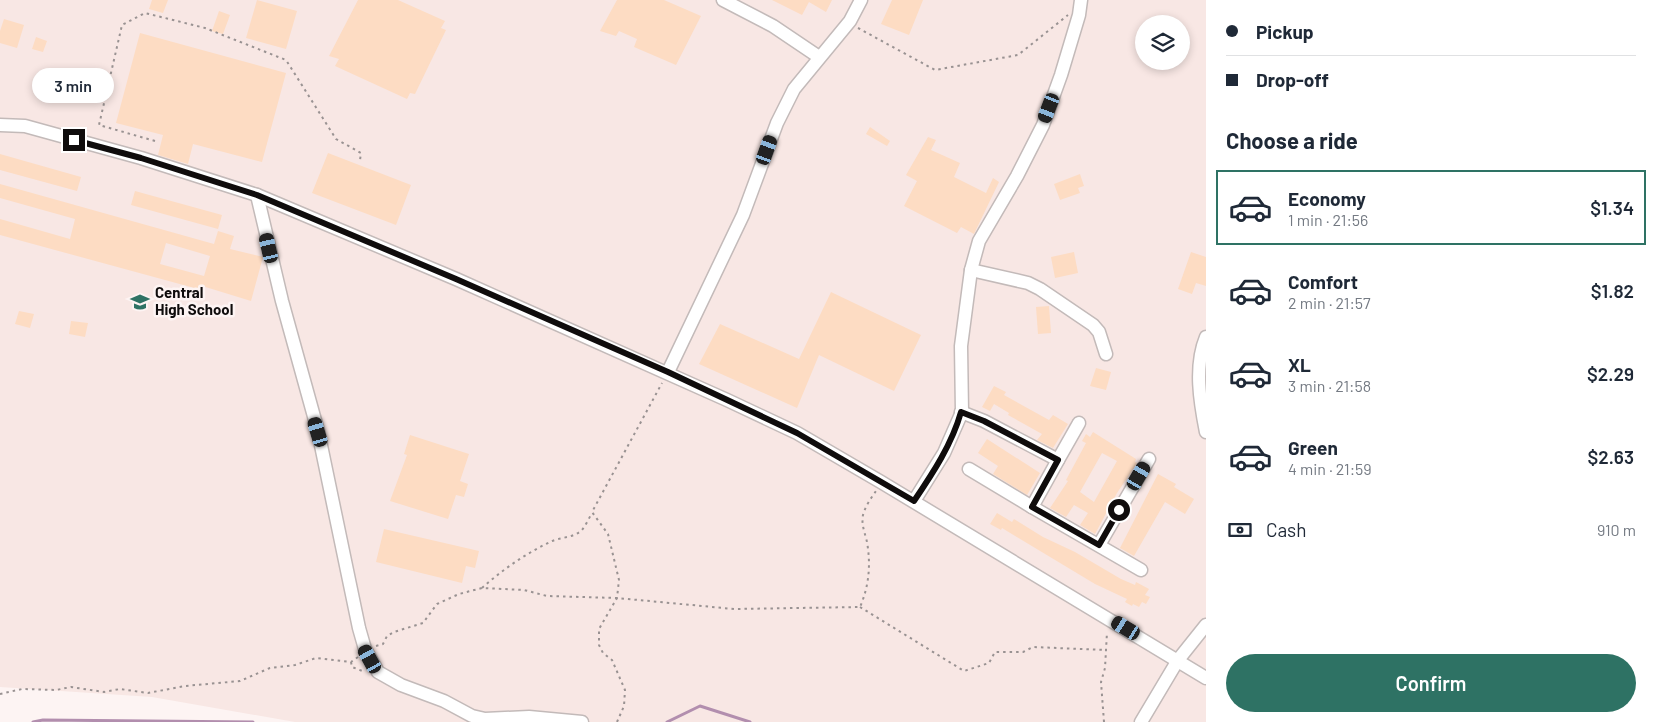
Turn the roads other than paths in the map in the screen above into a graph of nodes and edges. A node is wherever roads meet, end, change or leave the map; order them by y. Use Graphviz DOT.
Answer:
graph roads {
  1 [pos="723,0"];
  2 [pos="861,0"];
  3 [pos="1076,2"];
  4 [pos="819,57"];
  5 [pos="0,125"];
  6 [pos="257,195"];
  7 [pos="971,270"];
  8 [pos="1206,337"];
  9 [pos="1106,354"];
  10 [pos="668,372"];
  11 [pos="961,412"];
  12 [pos="1079,423"];
  13 [pos="1206,432"];
  14 [pos="1149,459"];
  15 [pos="1058,460"];
  16 [pos="969,469"];
  17 [pos="914,501"];
  18 [pos="1032,507"];
  19 [pos="1099,545"];
  20 [pos="1141,570"];
  21 [pos="1206,625"];
  22 [pos="1178,660"];
  23 [pos="1206,678"];
  24 [pos="582,722"];
  25 [pos="1141,722"];
  1 -- 4 [label="street"];
  2 -- 4 [label="street"];
  3 -- 7 [label="street"];
  4 -- 10 [label="street"];
  5 -- 6 [label="street"];
  6 -- 10 [label="street"];
  6 -- 24 [label="street"];
  7 -- 9 [label="street"];
  7 -- 11 [label="street"];
  8 -- 13 [label="street"];
  10 -- 17 [label="street"];
  11 -- 15 [label="street"];
  11 -- 17 [label="street"];
  12 -- 15 [label="street"];
  14 -- 19 [label="street"];
  15 -- 18 [label="street"];
  16 -- 18 [label="street"];
  17 -- 22 [label="street"];
  18 -- 19 [label="street"];
  19 -- 20 [label="street"];
  21 -- 22 [label="street"];
  22 -- 23 [label="street"];
  22 -- 25 [label="street"];
}
